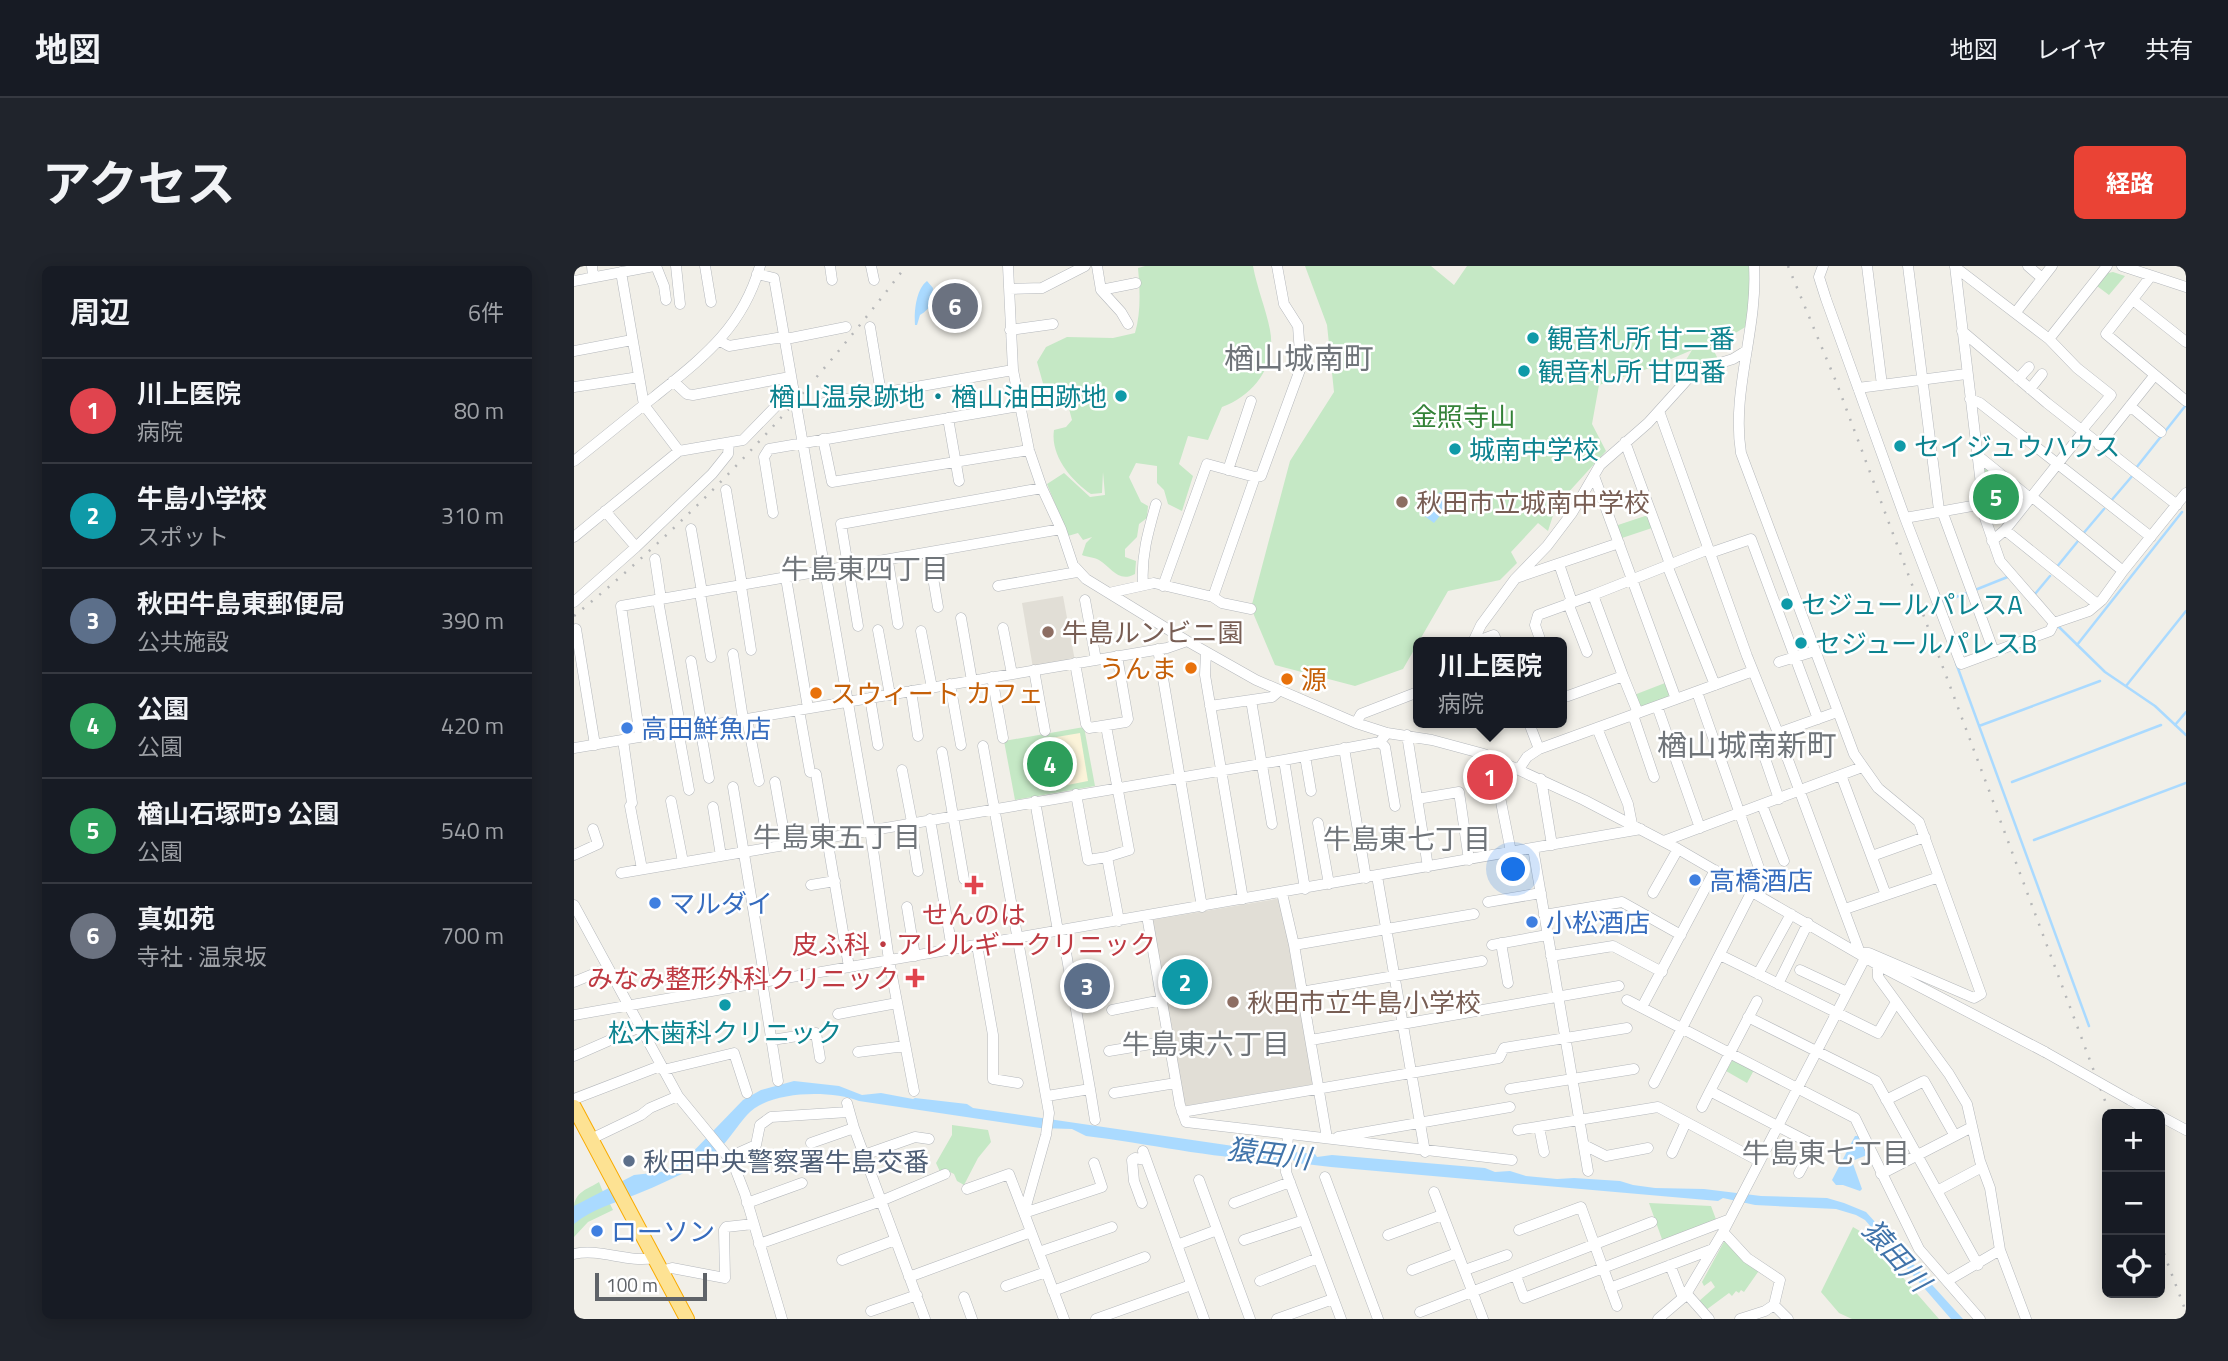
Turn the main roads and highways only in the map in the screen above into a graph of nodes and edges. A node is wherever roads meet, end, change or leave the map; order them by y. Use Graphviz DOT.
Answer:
graph roads {
  1 [pos="574,1107"];
  2 [pos="687,1319"];
  1 -- 2 [label="highway"];
}
